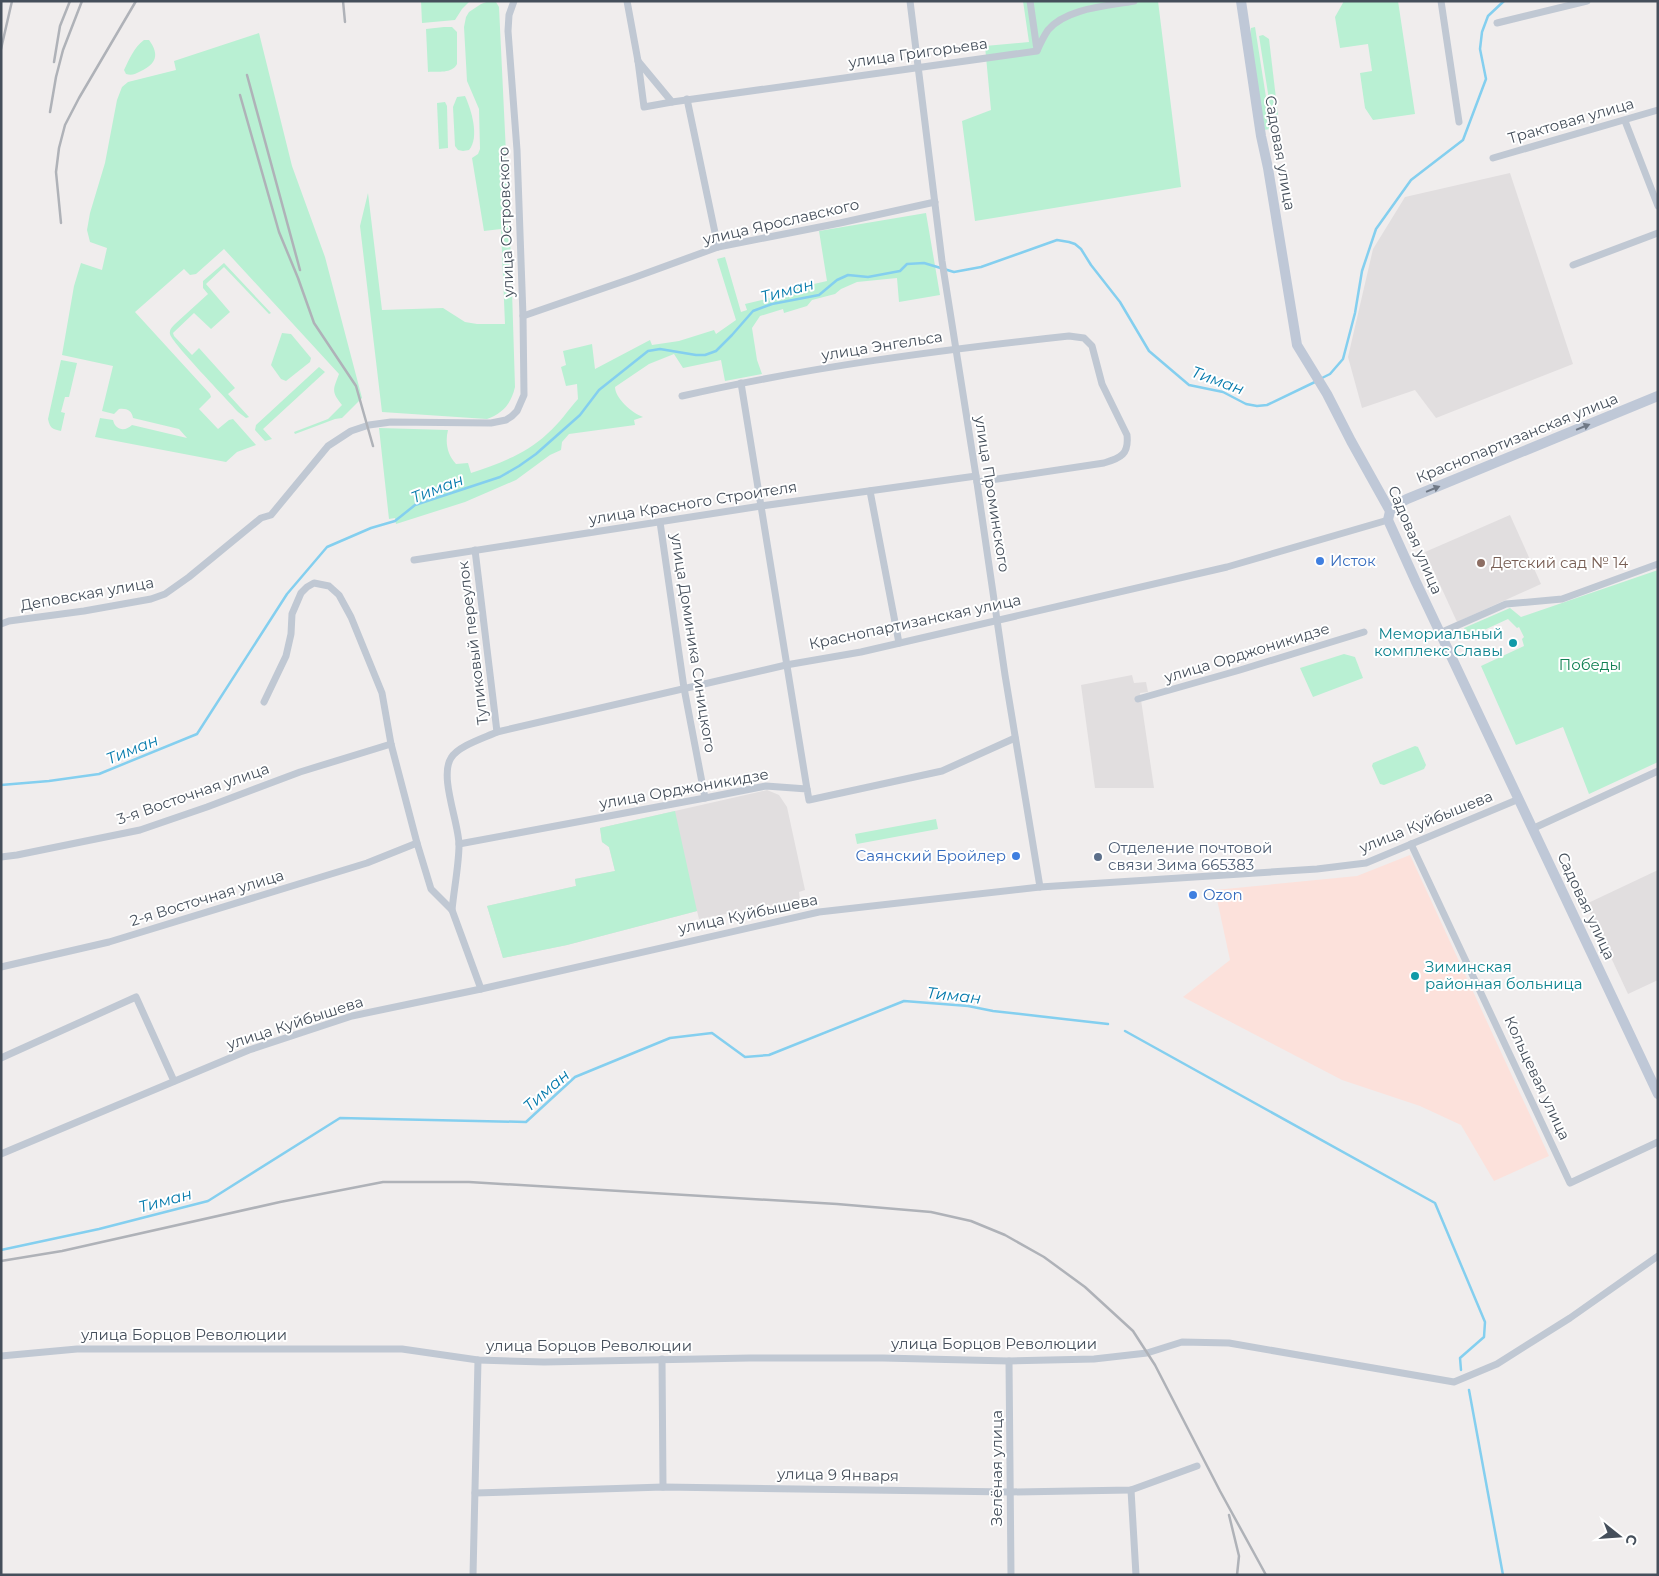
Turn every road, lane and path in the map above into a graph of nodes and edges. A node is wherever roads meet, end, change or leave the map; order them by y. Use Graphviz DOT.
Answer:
graph roads {
  1 [pos="627,1"];
  2 [pos="910,1"];
  3 [pos="1030,1"];
  4 [pos="1134,1"];
  5 [pos="1241,1"];
  6 [pos="1441,1"];
  7 [pos="1587,1"];
  8 [pos="513,2"];
  9 [pos="1497,23"];
  10 [pos="1037,51"];
  11 [pos="638,61"];
  12 [pos="918,66"];
  13 [pos="687,99"];
  14 [pos="672,102"];
  15 [pos="1658,110"];
  16 [pos="1625,121"];
  17 [pos="1459,122"];
  18 [pos="1493,158"];
  19 [pos="935,202"];
  20 [pos="1658,206"];
  21 [pos="1658,233"];
  22 [pos="718,247"];
  23 [pos="1573,265"];
  24 [pos="523,316"];
  25 [pos="955,349"];
  26 [pos="741,383"];
  27 [pos="682,396"];
  28 [pos="1658,396"];
  29 [pos="1127,435"];
  30 [pos="976,479"];
  31 [pos="870,491"];
  32 [pos="761,506"];
  33 [pos="272,516"];
  34 [pos="1389,516"];
  35 [pos="660,522"];
  36 [pos="475,550"];
  37 [pos="414,560"];
  38 [pos="1658,564"];
  39 [pos="998,620"];
  40 [pos="1,624"];
  41 [pos="1364,632"];
  42 [pos="1440,633"];
  43 [pos="899,643"];
  44 [pos="786,665"];
  45 [pos="684,688"];
  46 [pos="1138,699"];
  47 [pos="264,702"];
  48 [pos="497,732"];
  49 [pos="1015,738"];
  50 [pos="391,744"];
  51 [pos="1658,771"];
  52 [pos="807,789"];
  53 [pos="705,798"];
  54 [pos="1519,799"];
  55 [pos="1534,828"];
  56 [pos="417,843"];
  57 [pos="459,844"];
  58 [pos="1411,844"];
  59 [pos="1,857"];
  60 [pos="1040,887"];
  61 [pos="452,910"];
  62 [pos="1,967"];
  63 [pos="481,989"];
  64 [pos="1,1058"];
  65 [pos="174,1081"];
  66 [pos="1658,1094"];
  67 [pos="1658,1142"];
  68 [pos="1,1154"];
  69 [pos="1658,1256"];
  70 [pos="1,1356"];
  71 [pos="662,1359"];
  72 [pos="478,1360"];
  73 [pos="1009,1361"];
  74 [pos="1197,1466"];
  75 [pos="663,1486"];
  76 [pos="1131,1490"];
  77 [pos="1010,1492"];
  78 [pos="475,1493"];
  79 [pos="474,1575"];
  80 [pos="1011,1575"];
  81 [pos="1136,1575"];
  1 -- 11 [label="street"];
  2 -- 12 [label="street"];
  3 -- 10 [label="street"];
  4 -- 10 [label="street"];
  5 -- 34 [label="street, Садовая улица"];
  6 -- 17 [label="street"];
  7 -- 9 [label="street"];
  8 -- 24 [label="street, улица Островского"];
  10 -- 12 [label="street, улица Григорьева"];
  11 -- 14 [label="street"];
  11 -- 14 [label="street, улица Григорьева"];
  12 -- 13 [label="street, улица Григорьева"];
  12 -- 19 [label="street"];
  13 -- 14 [label="street, улица Григорьева"];
  13 -- 22 [label="street"];
  15 -- 16 [label="street, Трактовая улица"];
  16 -- 18 [label="street, Трактовая улица"];
  16 -- 20 [label="street"];
  19 -- 22 [label="street, улица Ярославского"];
  19 -- 25 [label="street, улица Проминского"];
  21 -- 23 [label="street"];
  22 -- 24 [label="street, улица Ярославского"];
  24 -- 33 [label="street, улица Островского"];
  25 -- 26 [label="street, улица Энгельса"];
  25 -- 29 [label="street, улица Энгельса"];
  25 -- 30 [label="street, улица Проминского"];
  26 -- 27 [label="street, улица Энгельса"];
  26 -- 32 [label="street"];
  34 -- 28 [label="street, Краснопартизанская улица, one-way"];
  29 -- 30 [label="street, улица Красного Строителя"];
  30 -- 31 [label="street, улица Красного Строителя"];
  30 -- 39 [label="street, улица Проминского"];
  31 -- 32 [label="street, улица Красного Строителя"];
  31 -- 43 [label="street"];
  32 -- 35 [label="street, улица Красного Строителя"];
  32 -- 44 [label="street"];
  33 -- 40 [label="street, Деповская улица"];
  34 -- 39 [label="street, Краснопартизанская улица"];
  34 -- 42 [label="street, Садовая улица"];
  35 -- 36 [label="street, улица Красного Строителя"];
  35 -- 45 [label="street, улица Доминика Синицкого"];
  36 -- 37 [label="street, улица Красного Строителя"];
  36 -- 48 [label="street, Тупиковый переулок"];
  38 -- 42 [label="street"];
  39 -- 43 [label="street, Краснопартизанская улица"];
  39 -- 49 [label="street, улица Проминского"];
  41 -- 46 [label="street, улица Орджоникидзе"];
  42 -- 54 [label="street, Садовая улица"];
  43 -- 44 [label="street, Краснопартизанская улица"];
  44 -- 45 [label="street, Краснопартизанская улица"];
  44 -- 52 [label="street"];
  45 -- 48 [label="street, Краснопартизанская улица"];
  45 -- 53 [label="street, улица Доминика Синицкого"];
  47 -- 50 [label="street"];
  48 -- 57 [label="street, Краснопартизанская улица"];
  49 -- 52 [label="street, улица Орджоникидзе"];
  49 -- 60 [label="street, улица Проминского"];
  50 -- 56 [label="street"];
  50 -- 59 [label="street, 3-я Восточная улица"];
  51 -- 55 [label="street"];
  52 -- 53 [label="street, улица Орджоникидзе"];
  53 -- 57 [label="street, улица Орджоникидзе"];
  54 -- 55 [label="street, Садовая улица"];
  54 -- 58 [label="street, улица Куйбышева"];
  55 -- 66 [label="street, Садовая улица"];
  56 -- 61 [label="street"];
  56 -- 62 [label="street, 2-я Восточная улица"];
  57 -- 61 [label="street"];
  58 -- 60 [label="street, улица Куйбышева"];
  58 -- 67 [label="street, Кольцевая улица"];
  60 -- 63 [label="street, улица Куйбышева"];
  61 -- 63 [label="street"];
  63 -- 65 [label="street, улица Куйбышева"];
  64 -- 65 [label="street"];
  65 -- 68 [label="street, улица Куйбышева"];
  69 -- 73 [label="street, улица Борцов Революции"];
  70 -- 72 [label="street, улица Борцов Революции"];
  71 -- 72 [label="street, улица Борцов Революции"];
  71 -- 73 [label="street, улица Борцов Революции"];
  71 -- 75 [label="street"];
  72 -- 78 [label="street"];
  73 -- 77 [label="street, Зелёная улица"];
  74 -- 76 [label="street, улица 9 Января"];
  75 -- 77 [label="street, улица 9 Января"];
  75 -- 78 [label="street, улица 9 Января"];
  76 -- 77 [label="street, улица 9 Января"];
  76 -- 81 [label="street"];
  77 -- 80 [label="street, Зелёная улица"];
  78 -- 79 [label="street"];
}
